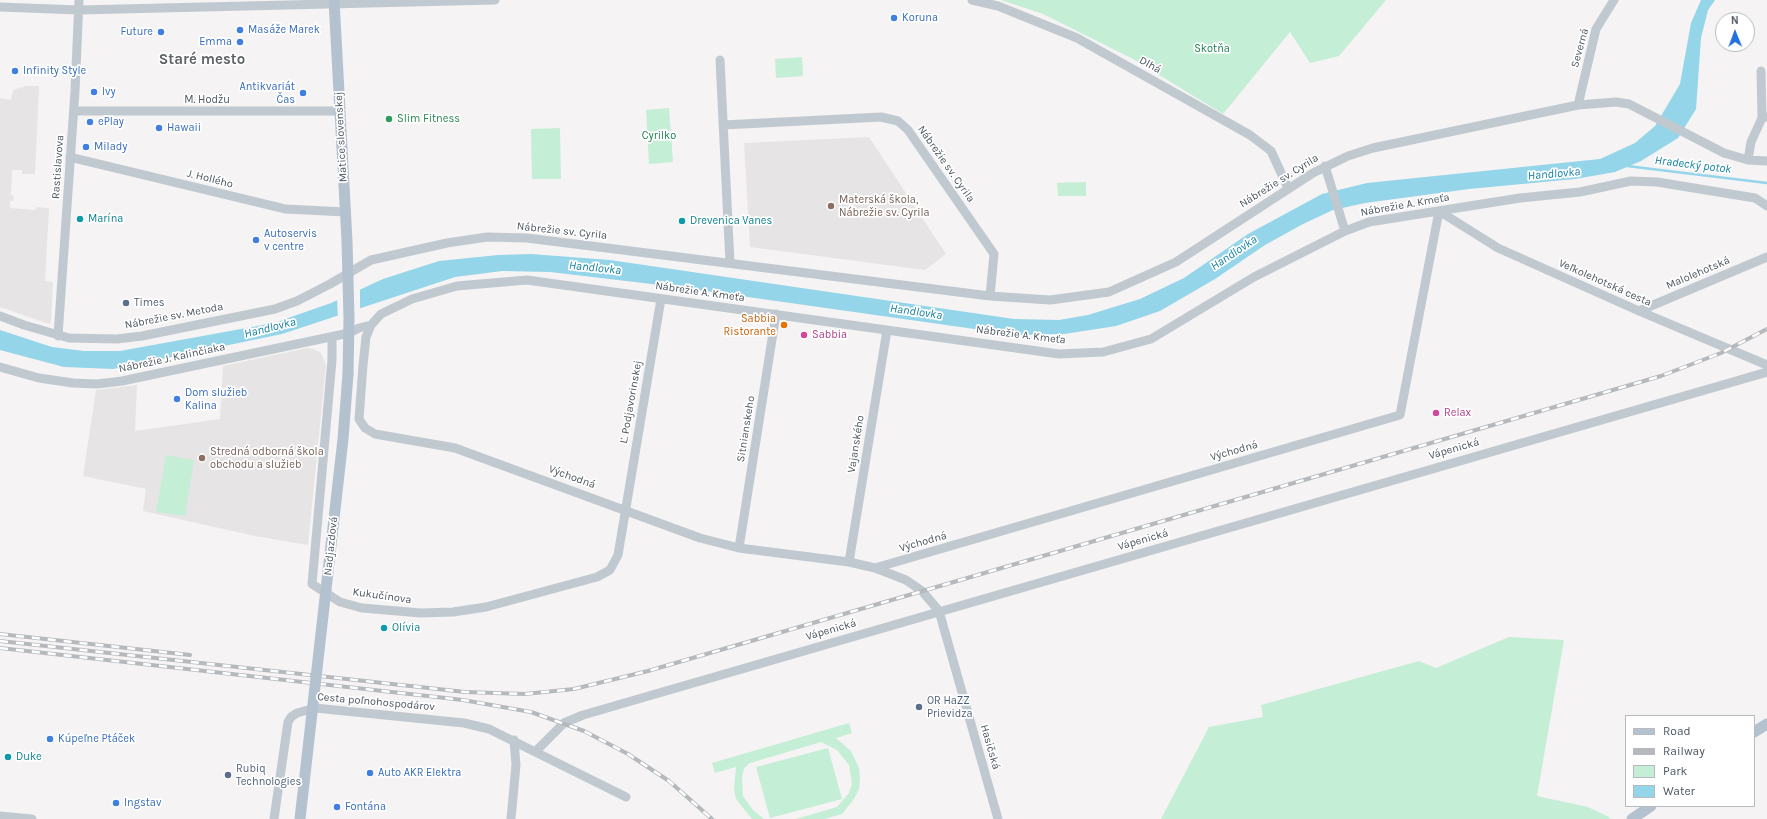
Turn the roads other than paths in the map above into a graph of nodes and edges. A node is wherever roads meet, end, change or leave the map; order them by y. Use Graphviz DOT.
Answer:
graph roads {
  1 [pos="79,0"];
  2 [pos="495,0"];
  3 [pos="972,0"];
  4 [pos="1614,0"];
  5 [pos="334,2"];
  6 [pos="0,7"];
  7 [pos="79,10"];
  8 [pos="720,60"];
  9 [pos="1761,71"];
  10 [pos="1578,105"];
  11 [pos="74,111"];
  12 [pos="340,111"];
  13 [pos="1764,118"];
  14 [pos="723,125"];
  15 [pos="70,157"];
  16 [pos="1748,160"];
  17 [pos="1767,161"];
  18 [pos="1325,166"];
  19 [pos="1288,188"];
  20 [pos="1766,204"];
  21 [pos="1439,211"];
  22 [pos="345,212"];
  23 [pos="1345,231"];
  24 [pos="1767,257"];
  25 [pos="730,263"];
  26 [pos="348,273"];
  27 [pos="990,296"];
  28 [pos="661,299"];
  29 [pos="1639,311"];
  30 [pos="776,314"];
  31 [pos="0,316"];
  32 [pos="371,325"];
  33 [pos="888,330"];
  34 [pos="349,334"];
  35 [pos="58,336"];
  36 [pos="332,337"];
  37 [pos="348,360"];
  38 [pos="363,365"];
  39 [pos="1767,365"];
  40 [pos="0,368"];
  41 [pos="1767,372"];
  42 [pos="625,509"];
  43 [pos="739,548"];
  44 [pos="849,562"];
  45 [pos="875,568"];
  46 [pos="939,612"];
  47 [pos="1767,724"];
  48 [pos="1755,731"];
  49 [pos="514,740"];
  50 [pos="536,751"];
  51 [pos="626,797"];
  52 [pos="1650,807"];
  53 [pos="0,816"];
  54 [pos="32,819"];
  55 [pos="274,819"];
  56 [pos="300,819"];
  57 [pos="511,819"];
  58 [pos="998,819"];
  59 [pos="1632,819"];
  1 -- 7 [label="street, Rastislavova"];
  2 -- 5 [label="street"];
  3 -- 19 [label="street, Dlhá"];
  4 -- 10 [label="street, Severná"];
  5 -- 7 [label="street"];
  5 -- 12 [label="main road, Matice slovenskej"];
  6 -- 7 [label="street"];
  7 -- 11 [label="street, Rastislavova"];
  8 -- 14 [label="street"];
  9 -- 13 [label="street"];
  10 -- 16 [label="street, Nábrežie sv. Cyrila"];
  10 -- 18 [label="street, Nábrežie sv. Cyrila"];
  11 -- 12 [label="street, M. Hodžu"];
  11 -- 15 [label="street, Rastislavova"];
  12 -- 22 [label="main road, Matice slovenskej"];
  13 -- 16 [label="street"];
  14 -- 25 [label="street"];
  14 -- 27 [label="street, Nábrežie sv. Cyrila"];
  15 -- 22 [label="street, J. Hollého"];
  15 -- 35 [label="street, Rastislavova"];
  16 -- 17 [label="street, Nábrežie sv. Cyrila"];
  18 -- 19 [label="street, Nábrežie sv. Cyrila"];
  18 -- 23 [label="street"];
  19 -- 27 [label="street, Nábrežie sv. Cyrila"];
  20 -- 21 [label="street, Nábrežie A. Kmeťa"];
  21 -- 23 [label="street, Nábrežie A. Kmeťa"];
  21 -- 29 [label="street, Veľkolehotská cesta"];
  21 -- 45 [label="street, Východná"];
  22 -- 26 [label="main road, Matice slovenskej"];
  23 -- 33 [label="street, Nábrežie A. Kmeťa"];
  24 -- 29 [label="street, Malolehotská"];
  25 -- 26 [label="street, Nábrežie sv. Cyrila"];
  25 -- 27 [label="street, Nábrežie sv. Cyrila"];
  26 -- 34 [label="main road, Nadjazdová"];
  26 -- 35 [label="street, Nábrežie sv. Metoda"];
  28 -- 30 [label="street, Nábrežie A. Kmeťa"];
  28 -- 32 [label="street, Nábrežie A. Kmeťa"];
  28 -- 42 [label="street, Ľ. Podjavorinskej"];
  29 -- 39 [label="street, Veľkolehotská cesta"];
  30 -- 33 [label="street, Nábrežie A. Kmeťa"];
  30 -- 43 [label="street, Sitnianskeho"];
  31 -- 35 [label="street, Nábrežie sv. Metoda"];
  32 -- 34 [label="street, Nábrežie A. Kmeťa"];
  32 -- 38 [label="street, Východná"];
  33 -- 44 [label="street, Vajanského"];
  34 -- 36 [label="street, Nábrežie J. Kalinčiaka"];
  34 -- 37 [label="main road, Nadjazdová"];
  36 -- 40 [label="street, Nábrežie J. Kalinčiaka"];
  36 -- 42 [label="street, Kukučínova"];
  37 -- 38 [label="street"];
  37 -- 56 [label="main road, Nadjazdová, bridge"];
  38 -- 42 [label="street, Východná"];
  41 -- 46 [label="street, Vápenická"];
  42 -- 43 [label="street, Východná"];
  43 -- 44 [label="street, Východná"];
  44 -- 45 [label="street, Východná"];
  45 -- 46 [label="street, Východná"];
  46 -- 50 [label="street, Vápenická"];
  46 -- 58 [label="street, Hasičská"];
  47 -- 48 [label="main road"];
  49 -- 50 [label="street, Cesta poľnohospodárov"];
  49 -- 55 [label="street, Cesta poľnohospodárov"];
  49 -- 57 [label="street"];
  50 -- 51 [label="street, Cesta poľnohospodárov"];
  52 -- 59 [label="main road"];
  53 -- 54 [label="street"];
}
